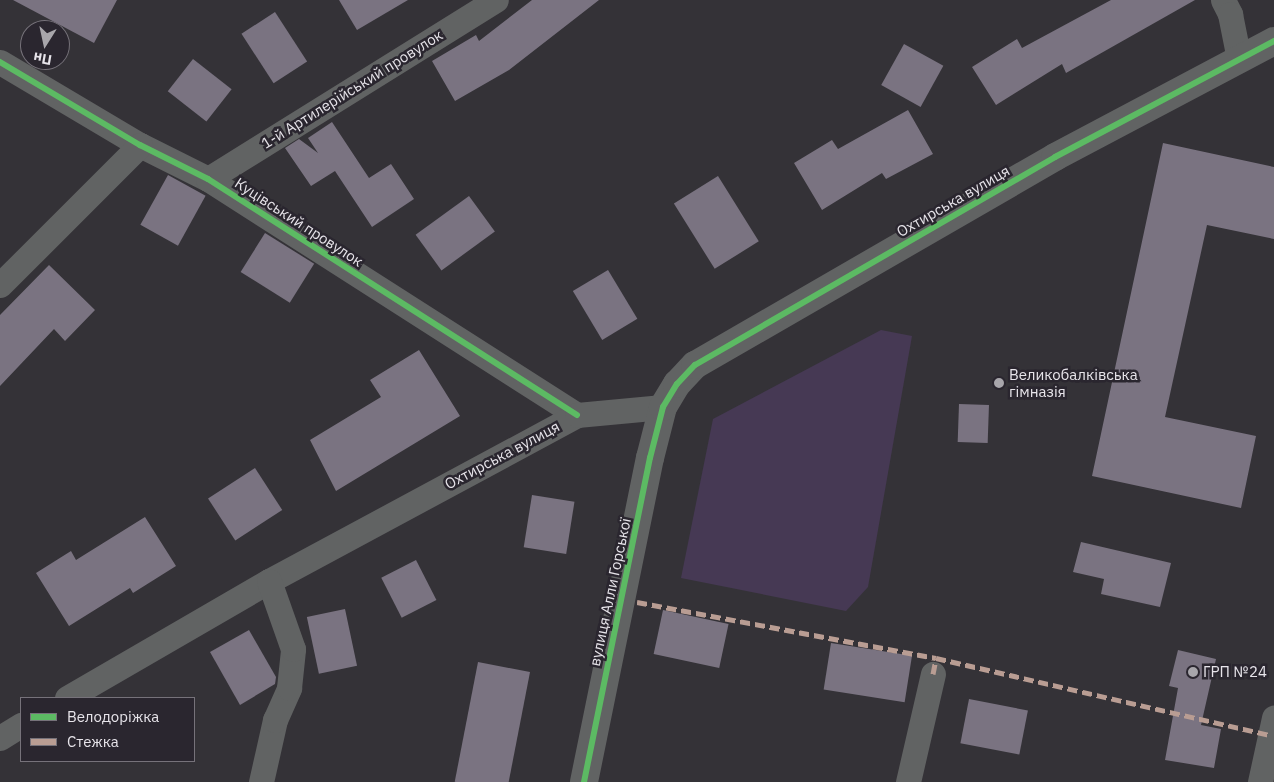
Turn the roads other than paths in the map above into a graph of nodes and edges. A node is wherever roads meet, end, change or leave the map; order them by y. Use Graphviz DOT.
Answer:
graph roads {
  1 [pos="496,0"];
  2 [pos="1223,0"];
  3 [pos="1274,41"];
  4 [pos="1239,59"];
  5 [pos="0,62"];
  6 [pos="140,145"];
  7 [pos="208,179"];
  8 [pos="0,285"];
  9 [pos="663,407"];
  10 [pos="577,415"];
  11 [pos="268,581"];
  12 [pos="933,674"];
  13 [pos="69,697"];
  14 [pos="1274,718"];
  15 [pos="20,726"];
  16 [pos="0,738"];
  17 [pos="261,782"];
  18 [pos="584,782"];
  19 [pos="908,782"];
  20 [pos="1260,782"];
  1 -- 7 [label="street, 1-й Артилерійський провулок"];
  2 -- 4 [label="street"];
  3 -- 4 [label="street, Охтирська вулиця"];
  4 -- 9 [label="street, Охтирська вулиця"];
  5 -- 6 [label="street, Куцівський провулок"];
  6 -- 7 [label="street, Куцівський провулок"];
  6 -- 8 [label="street"];
  7 -- 10 [label="street, Куцівський провулок"];
  9 -- 10 [label="street, Охтирська вулиця"];
  9 -- 18 [label="street, вулиця Алли Горської"];
  10 -- 11 [label="street, Охтирська вулиця"];
  11 -- 13 [label="street, Охтирська вулиця"];
  11 -- 17 [label="street"];
  12 -- 19 [label="street"];
  14 -- 20 [label="street"];
  15 -- 16 [label="street"];
}
